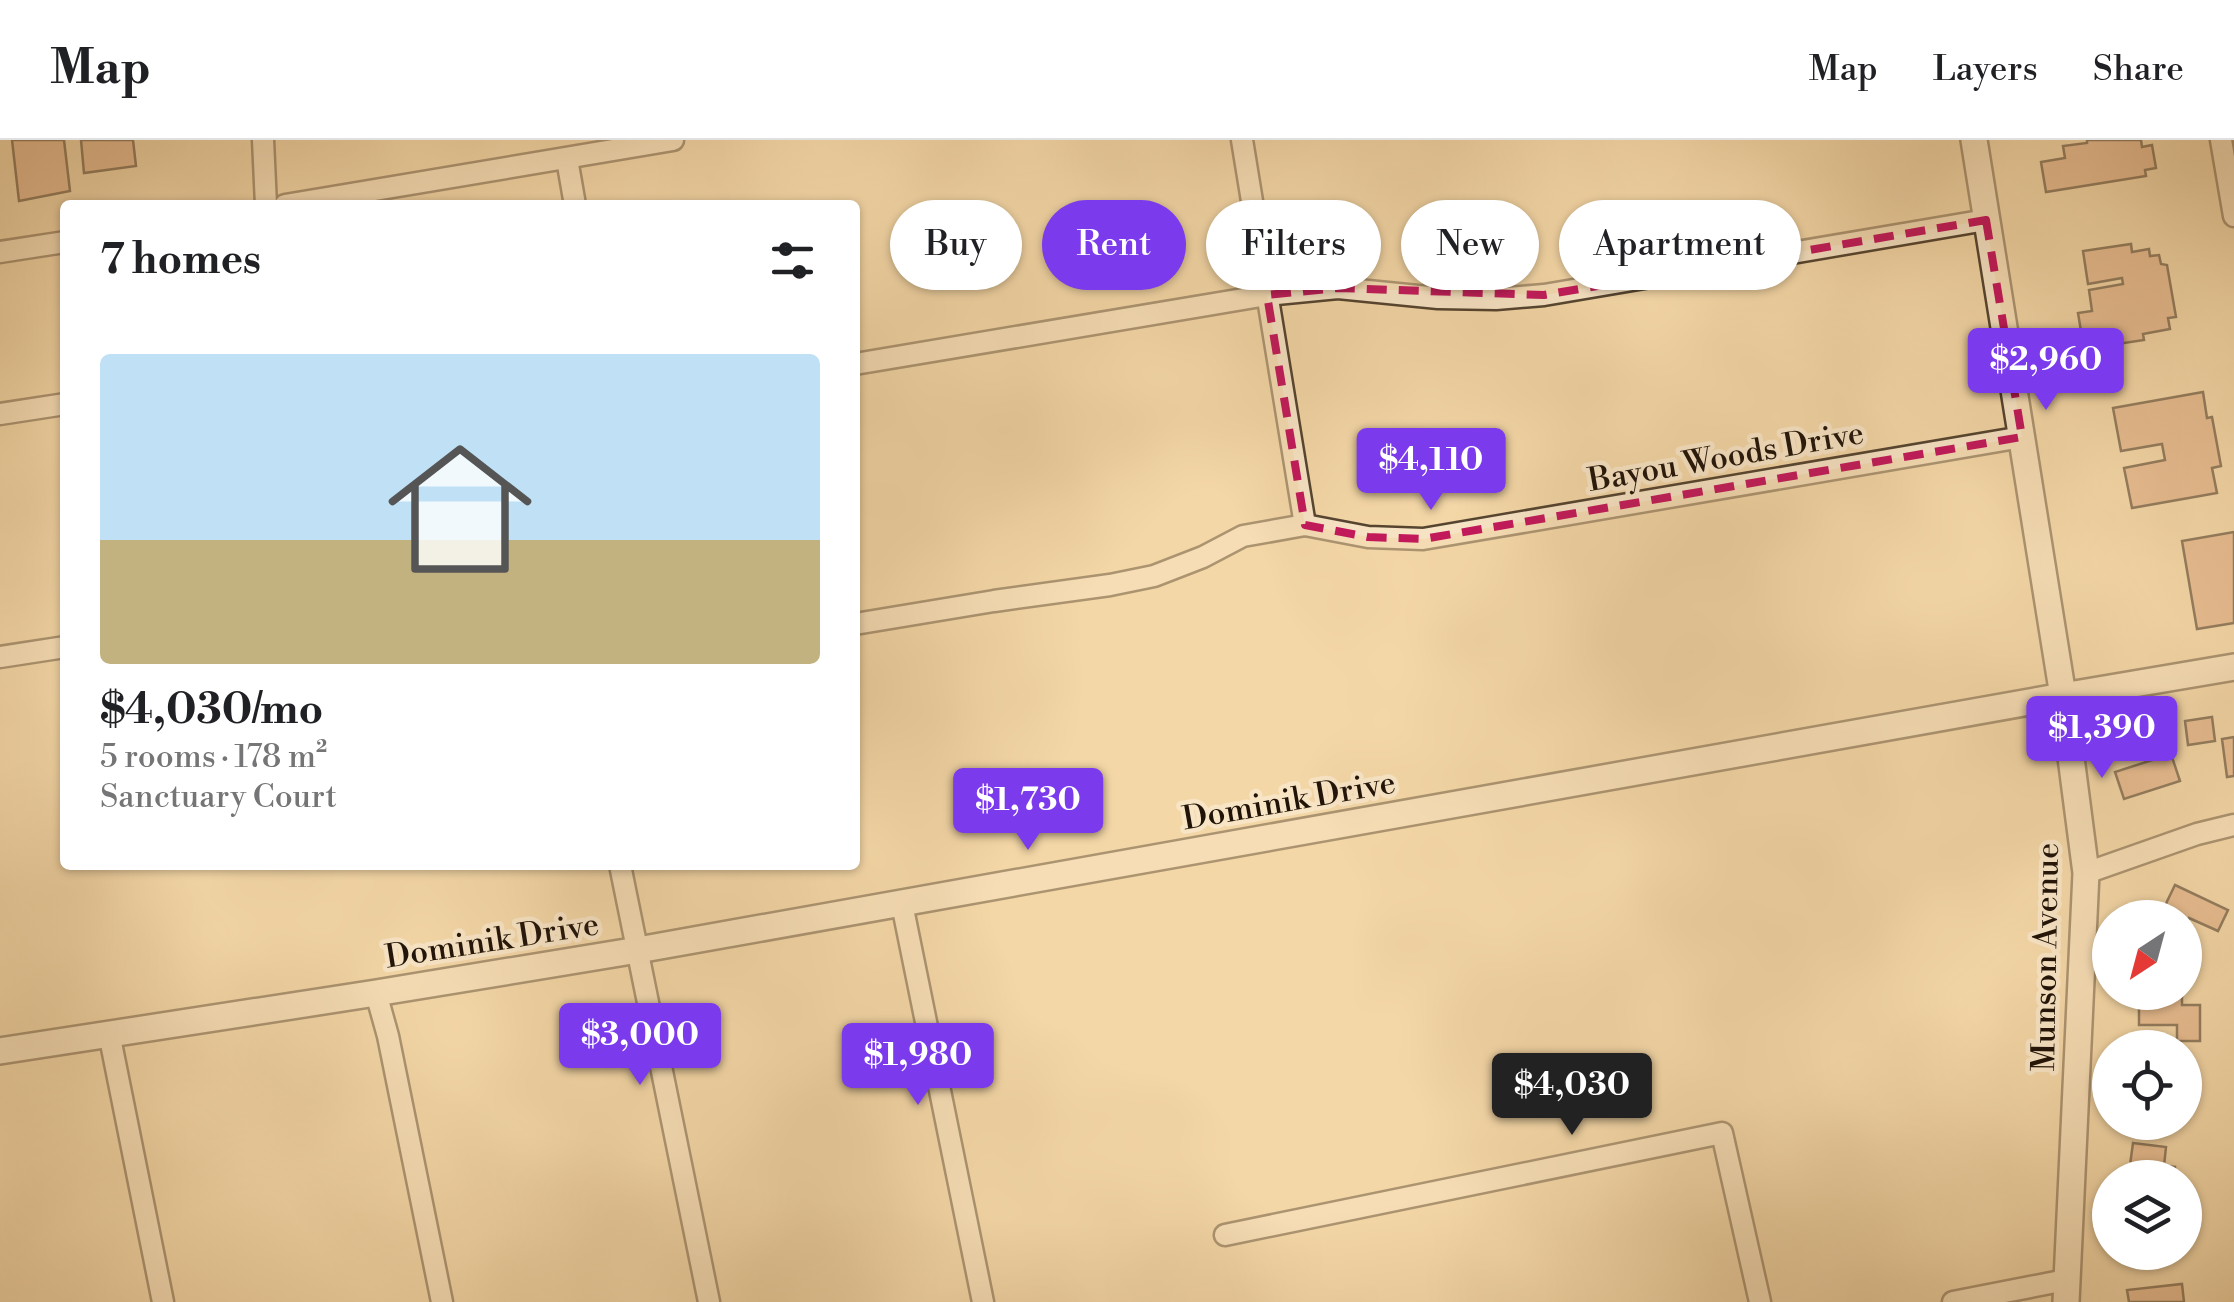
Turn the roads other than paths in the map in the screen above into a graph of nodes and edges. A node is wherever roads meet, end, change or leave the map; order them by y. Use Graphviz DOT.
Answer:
graph roads {
  1 [pos="264,140"];
  2 [pos="673,140"];
  3 [pos="1242,140"];
  4 [pos="1974,140"];
  5 [pos="2221,140"];
  6 [pos="567,159"];
  7 [pos="266,200"];
  8 [pos="317,200"];
  9 [pos="575,200"];
  10 [pos="2234,216"];
  11 [pos="1986,220"];
  12 [pos="60,243"];
  13 [pos="0,252"];
  14 [pos="1267,295"];
  15 [pos="860,363"];
  16 [pos="60,405"];
  17 [pos="0,414"];
  18 [pos="2022,436"];
  19 [pos="1305,526"];
  20 [pos="860,623"];
  21 [pos="60,648"];
  22 [pos="0,657"];
  23 [pos="2234,668"];
  24 [pos="2064,696"];
  25 [pos="2234,825"];
  26 [pos="621,870"];
  27 [pos="2086,873"];
  28 [pos="902,904"];
  29 [pos="638,950"];
  30 [pos="376,993"];
  31 [pos="109,1033"];
  32 [pos="0,1051"];
  33 [pos="1225,1235"];
  34 [pos="2065,1296"];
  35 [pos="163,1302"];
  36 [pos="442,1302"];
  37 [pos="709,1302"];
  38 [pos="983,1302"];
  39 [pos="1760,1302"];
  40 [pos="1953,1302"];
  1 -- 7 [label="street"];
  2 -- 6 [label="street"];
  3 -- 14 [label="street"];
  4 -- 11 [label="street, Munson Avenue"];
  5 -- 10 [label="street"];
  6 -- 8 [label="street"];
  6 -- 9 [label="street"];
  11 -- 14 [label="street"];
  11 -- 18 [label="street, Munson Avenue"];
  12 -- 13 [label="street"];
  14 -- 15 [label="street"];
  14 -- 19 [label="street"];
  16 -- 17 [label="street"];
  18 -- 19 [label="street, Bayou Woods Drive"];
  18 -- 24 [label="street, Munson Avenue"];
  19 -- 20 [label="street, Bayou Woods Drive"];
  21 -- 22 [label="street"];
  23 -- 24 [label="street, Dominik Drive"];
  24 -- 27 [label="street, Munson Avenue"];
  24 -- 28 [label="street, Dominik Drive"];
  25 -- 27 [label="street"];
  26 -- 29 [label="street"];
  27 -- 34 [label="street, Munson Avenue"];
  28 -- 29 [label="street, Dominik Drive"];
  28 -- 38 [label="street"];
  29 -- 30 [label="street, Dominik Drive"];
  29 -- 37 [label="street"];
  30 -- 31 [label="street, Dominik Drive"];
  30 -- 36 [label="street"];
  31 -- 32 [label="street, Dominik Drive"];
  31 -- 35 [label="street"];
  33 -- 39 [label="street"];
  34 -- 40 [label="street"];
}
